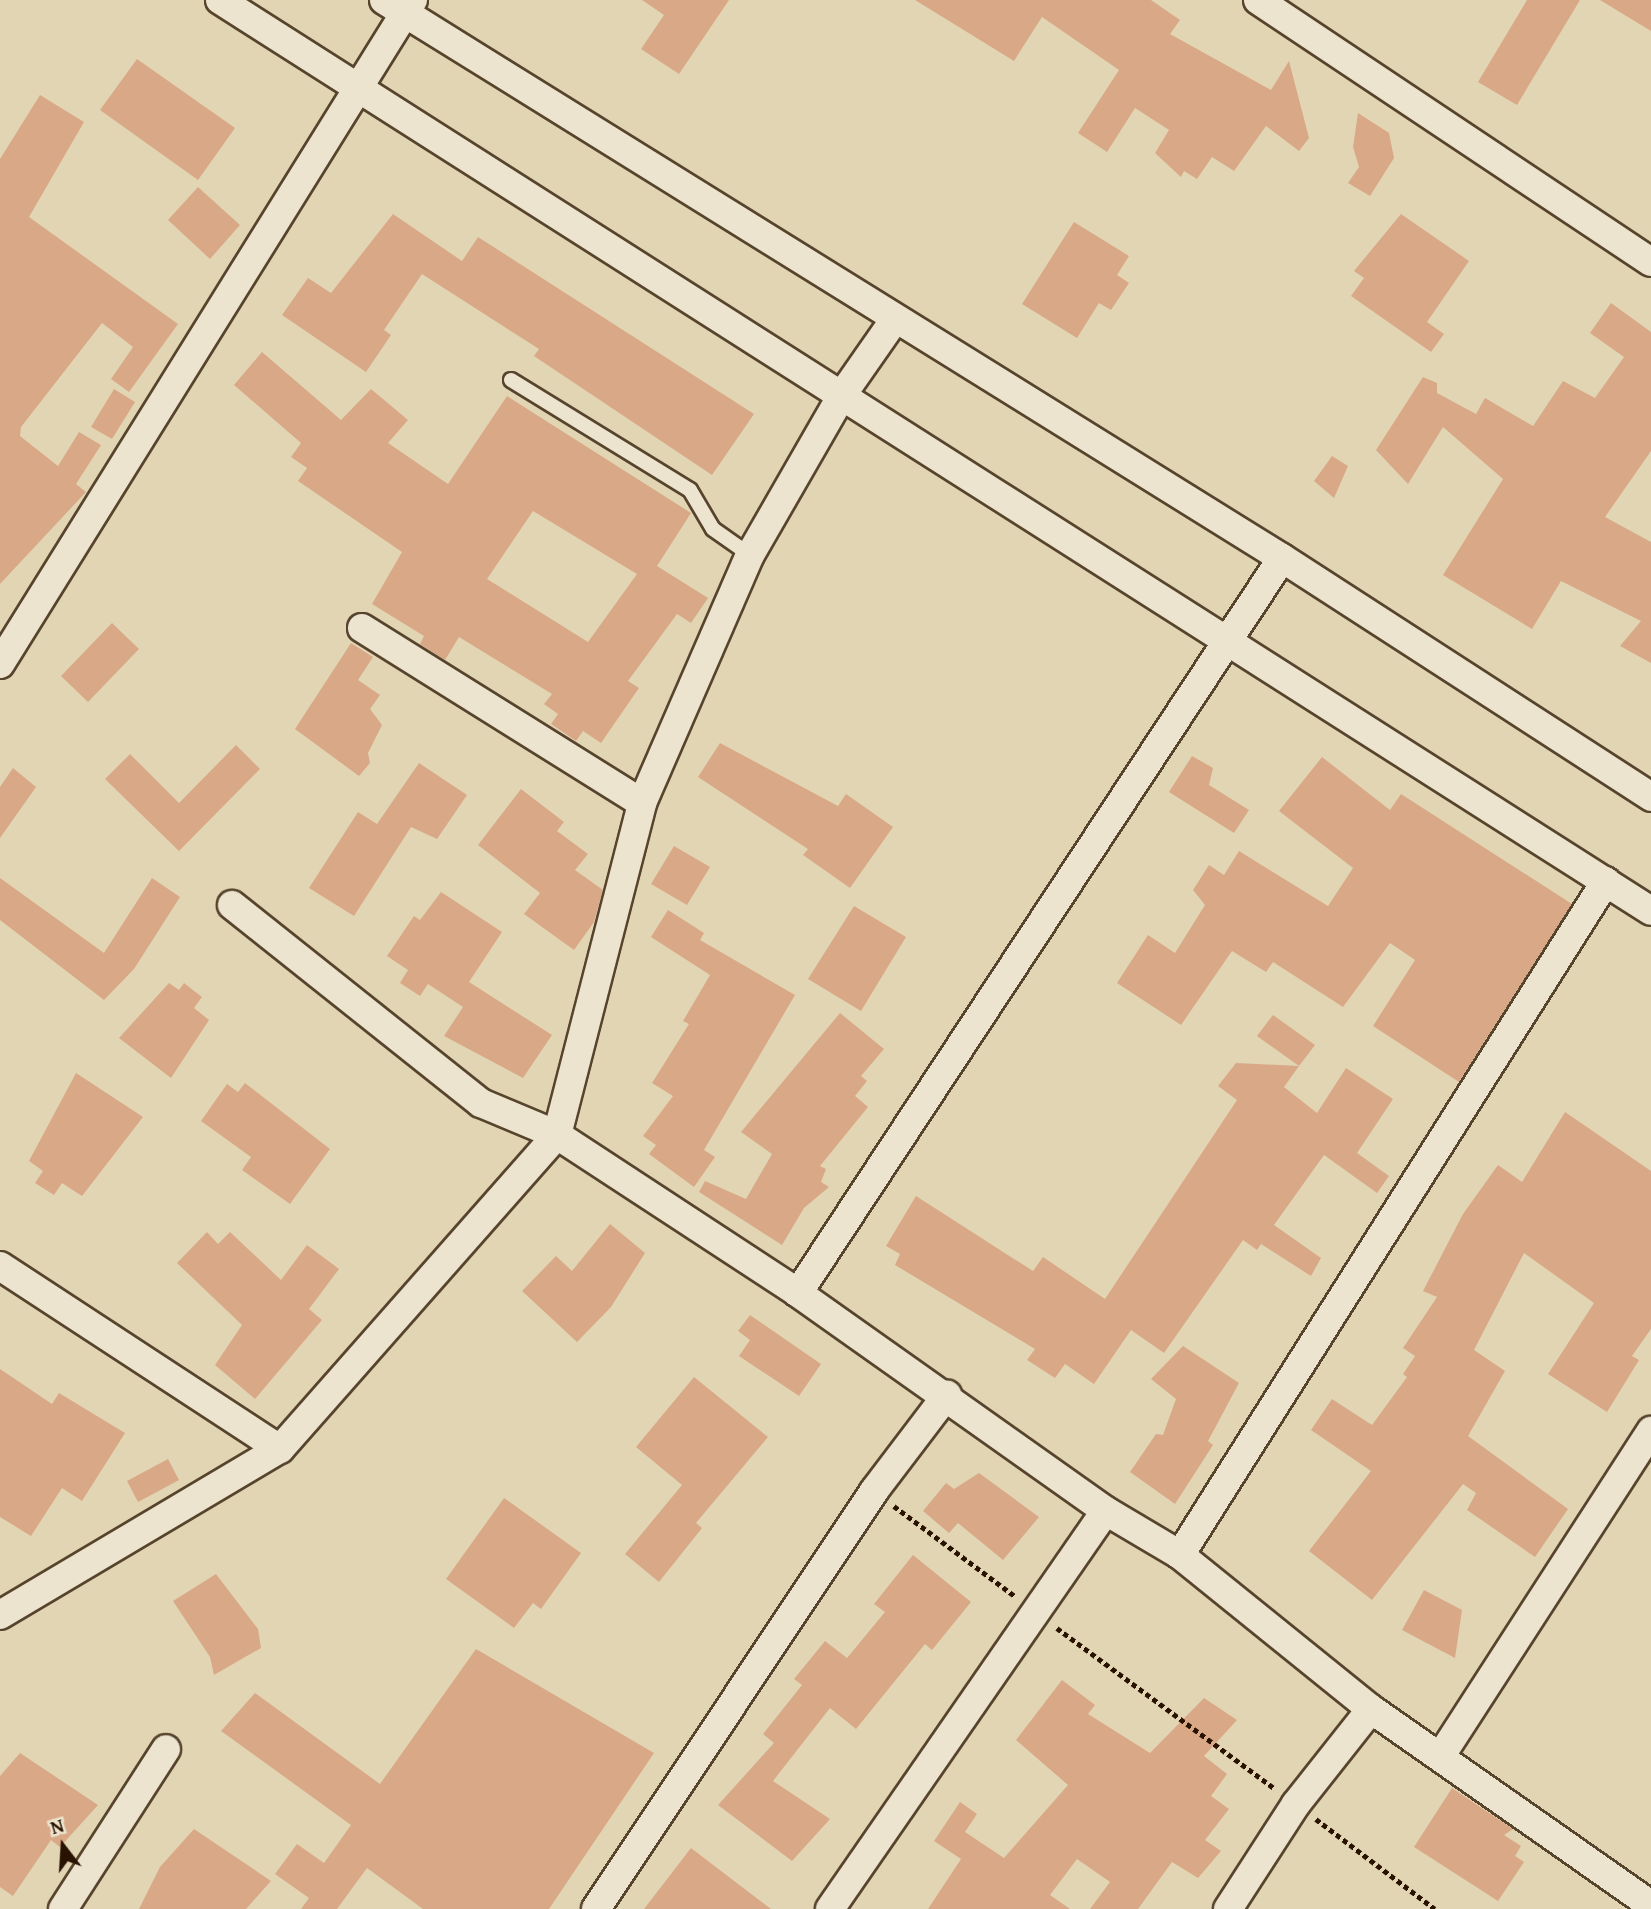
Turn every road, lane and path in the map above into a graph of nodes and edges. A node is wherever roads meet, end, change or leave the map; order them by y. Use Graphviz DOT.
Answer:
graph roads {
  1 [pos="220,0"];
  2 [pos="1258,0"];
  3 [pos="400,4"];
  4 [pos="360,88"];
  5 [pos="1651,262"];
  6 [pos="895,319"];
  7 [pos="511,380"];
  8 [pos="842,395"];
  9 [pos="750,555"];
  10 [pos="1282,558"];
  11 [pos="362,628"];
  12 [pos="1225,639"];
  13 [pos="0,664"];
  14 [pos="1651,797"];
  15 [pos="642,803"];
  16 [pos="1605,881"];
  17 [pos="232,905"];
  18 [pos="1651,911"];
  19 [pos="558,1135"];
  20 [pos="0,1266"];
  21 [pos="798,1293"];
  22 [pos="947,1395"];
  23 [pos="1651,1431"];
  24 [pos="280,1449"];
  25 [pos="874,1491"];
  26 [pos="1106,1511"];
  27 [pos="1180,1555"];
  28 [pos="1034,1611"];
  29 [pos="0,1615"];
  30 [pos="1371,1709"];
  31 [pos="166,1749"];
  32 [pos="1441,1754"];
  33 [pos="1296,1804"];
  34 [pos="1651,1905"];
  35 [pos="63,1909"];
  36 [pos="597,1909"];
  37 [pos="830,1909"];
  38 [pos="1228,1909"];
  39 [pos="1435,1909"];
  1 -- 4 [label="street"];
  2 -- 5 [label="street"];
  3 -- 4 [label="street"];
  3 -- 6 [label="street"];
  4 -- 8 [label="street"];
  4 -- 13 [label="street"];
  6 -- 8 [label="street"];
  6 -- 10 [label="street"];
  7 -- 9 [label="lane"];
  8 -- 9 [label="street"];
  8 -- 12 [label="street"];
  9 -- 15 [label="street"];
  10 -- 12 [label="street"];
  10 -- 14 [label="street"];
  11 -- 15 [label="street"];
  12 -- 16 [label="street"];
  12 -- 21 [label="street"];
  15 -- 19 [label="street"];
  16 -- 18 [label="street"];
  16 -- 27 [label="street"];
  17 -- 19 [label="street"];
  19 -- 21 [label="street"];
  19 -- 24 [label="street"];
  20 -- 24 [label="street"];
  21 -- 22 [label="street"];
  22 -- 25 [label="street"];
  22 -- 26 [label="street"];
  23 -- 32 [label="street"];
  24 -- 29 [label="street"];
  25 -- 28 [label="path"];
  25 -- 36 [label="street"];
  26 -- 27 [label="street"];
  26 -- 28 [label="street"];
  27 -- 30 [label="street"];
  28 -- 33 [label="path"];
  28 -- 37 [label="street"];
  30 -- 32 [label="street"];
  30 -- 33 [label="street"];
  31 -- 35 [label="street"];
  32 -- 34 [label="street"];
  33 -- 38 [label="street"];
  33 -- 39 [label="path"];
}
